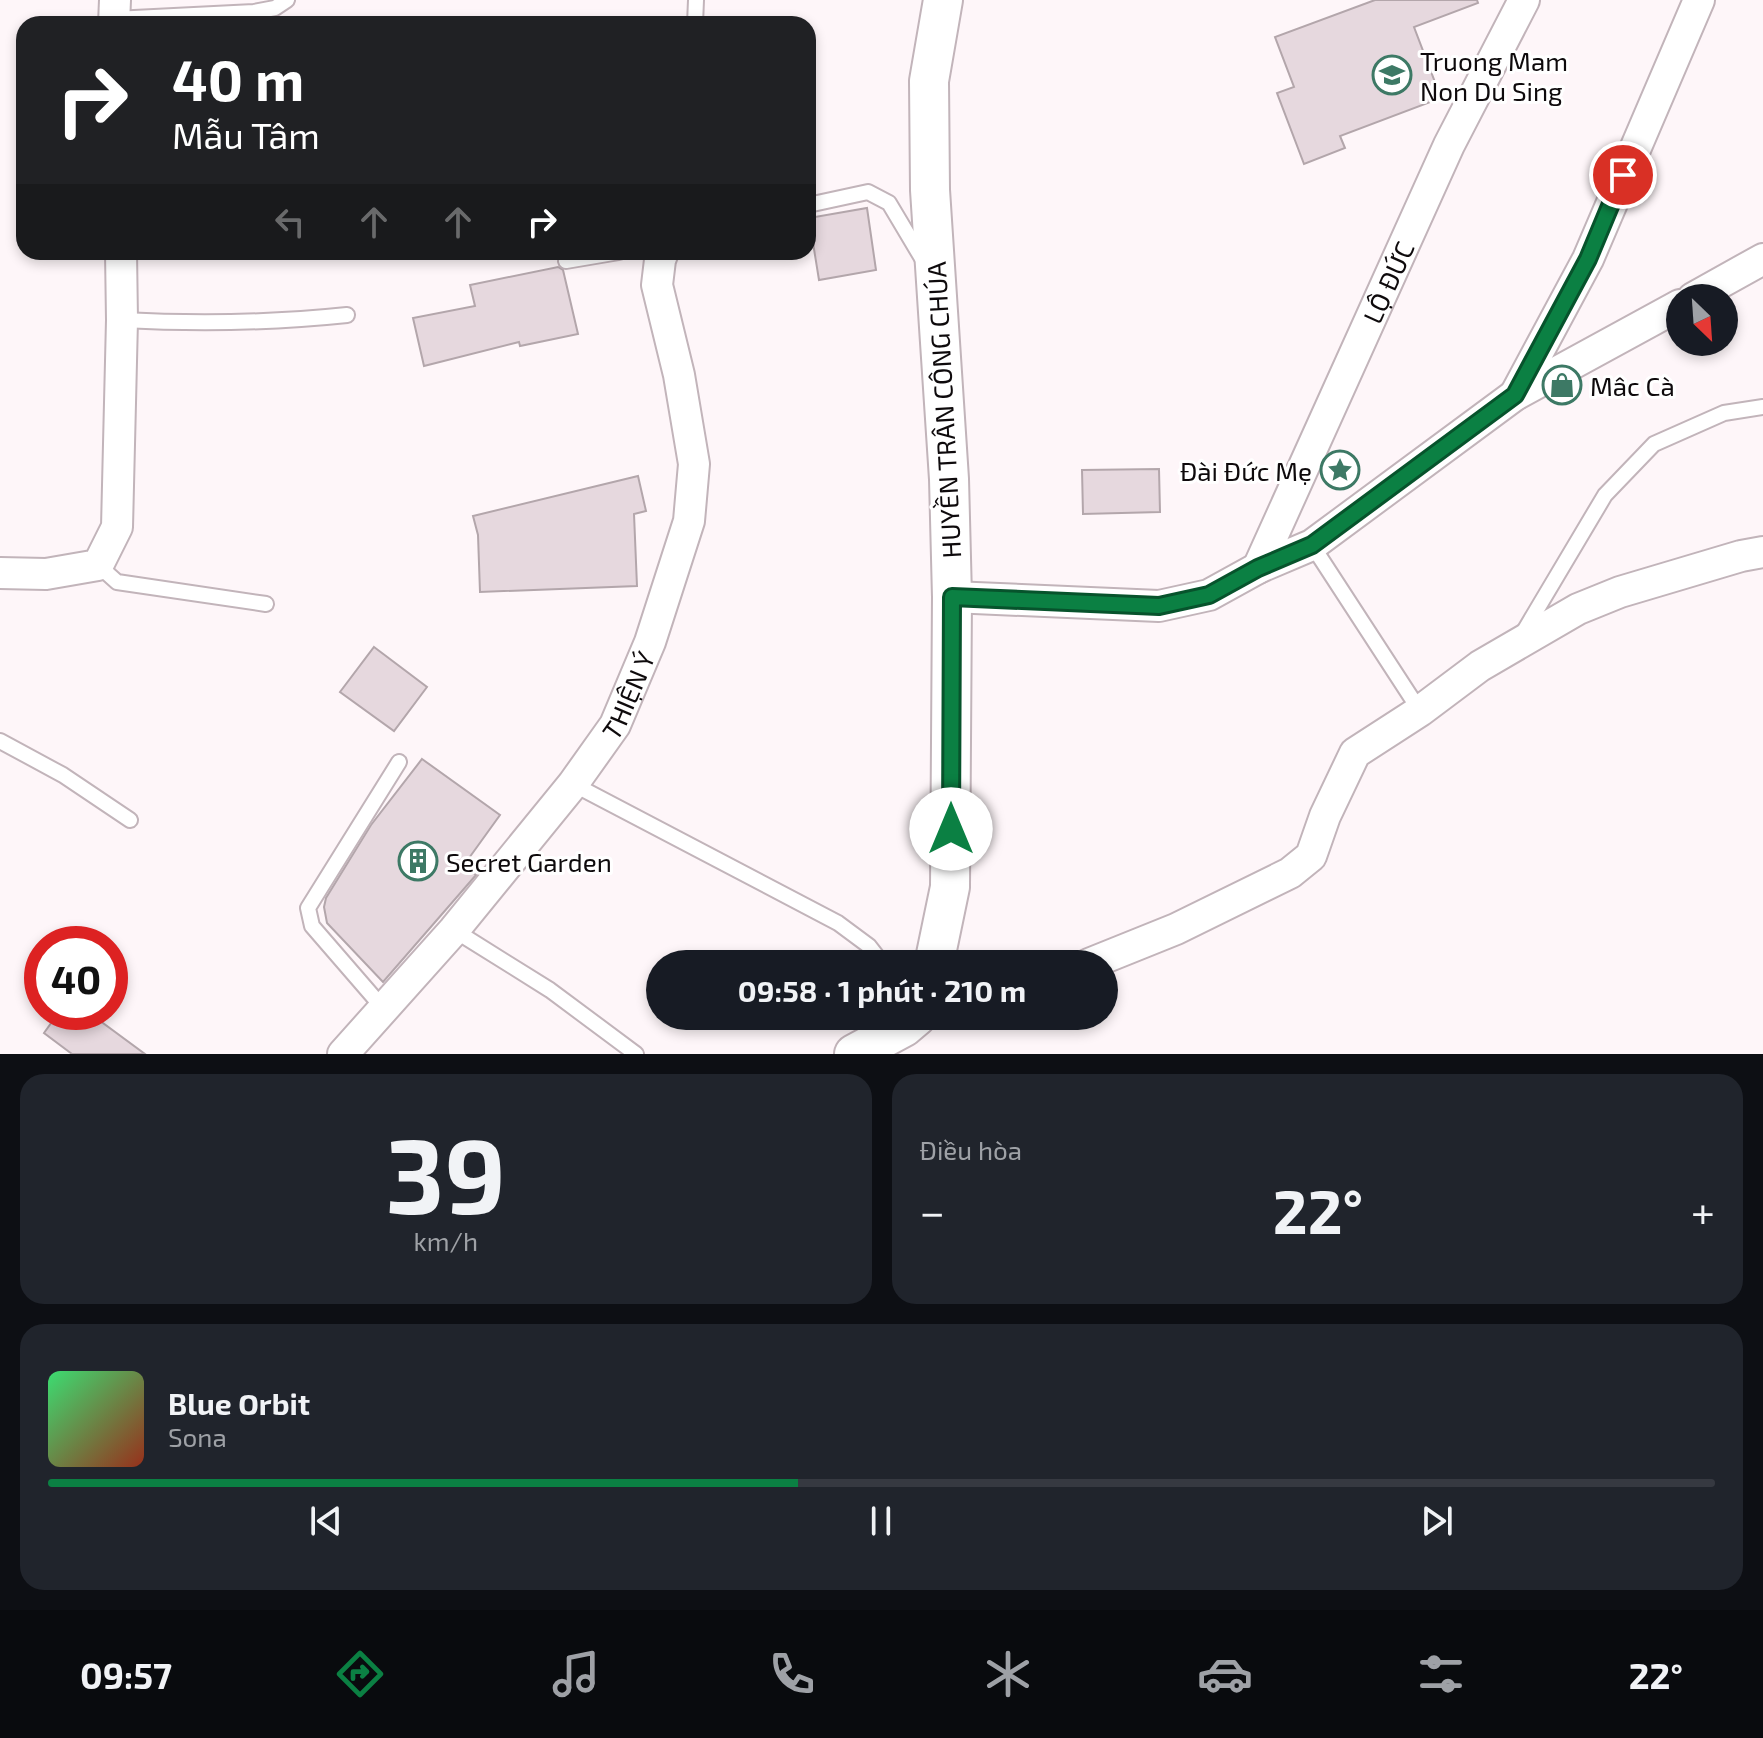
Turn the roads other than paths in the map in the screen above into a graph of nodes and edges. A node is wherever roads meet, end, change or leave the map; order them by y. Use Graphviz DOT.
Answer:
graph roads {
  1 [pos="287,0"];
  2 [pos="943,0"];
  3 [pos="1524,0"];
  4 [pos="1699,0"];
  5 [pos="115,14"];
  6 [pos="816,203"];
  7 [pos="1763,259"];
  8 [pos="121,260"];
  9 [pos="572,260"];
  10 [pos="655,260"];
  11 [pos="566,261"];
  12 [pos="936,283"];
  13 [pos="1718,284"];
  14 [pos="1666,313"];
  15 [pos="347,315"];
  16 [pos="122,320"];
  17 [pos="1515,395"];
  18 [pos="1763,407"];
  19 [pos="1312,545"];
  20 [pos="1763,552"];
  21 [pos="98,565"];
  22 [pos="1258,568"];
  23 [pos="0,573"];
  24 [pos="952,597"];
  25 [pos="266,604"];
  26 [pos="1515,646"];
  27 [pos="1420,711"];
  28 [pos="0,741"];
  29 [pos="399,762"];
  30 [pos="573,784"];
  31 [pos="130,820"];
  32 [pos="454,930"];
  33 [pos="872,950"];
  34 [pos="937,950"];
  35 [pos="1118,952"];
  36 [pos="383,1008"];
  37 [pos="892,1030"];
  38 [pos="343,1054"];
  39 [pos="636,1054"];
  40 [pos="854,1054"];
  1 -- 5 [label="lane"];
  2 -- 12 [label="street, HUYỀN TRÂN CÔNG CHÚA"];
  3 -- 22 [label="street, LỘ ĐỨC"];
  4 -- 17 [label="street"];
  6 -- 12 [label="lane"];
  7 -- 13 [label="street"];
  8 -- 16 [label="street"];
  9 -- 11 [label="lane"];
  10 -- 30 [label="street, THIỆN Ý"];
  12 -- 24 [label="street, HUYỀN TRÂN CÔNG CHÚA"];
  14 -- 17 [label="street"];
  15 -- 16 [label="lane"];
  16 -- 21 [label="street"];
  17 -- 19 [label="street"];
  18 -- 26 [label="lane"];
  19 -- 22 [label="street"];
  19 -- 27 [label="lane"];
  20 -- 26 [label="street"];
  21 -- 23 [label="street"];
  21 -- 25 [label="lane"];
  22 -- 24 [label="street"];
  24 -- 34 [label="street, HUYỀN TRÂN CÔNG CHÚA"];
  26 -- 27 [label="street"];
  27 -- 35 [label="street"];
  28 -- 31 [label="lane"];
  29 -- 36 [label="lane"];
  30 -- 32 [label="street, THIỆN Ý"];
  30 -- 33 [label="lane"];
  32 -- 36 [label="street, THIỆN Ý"];
  32 -- 39 [label="lane"];
  36 -- 38 [label="street, THIỆN Ý"];
  37 -- 40 [label="street"];
}
